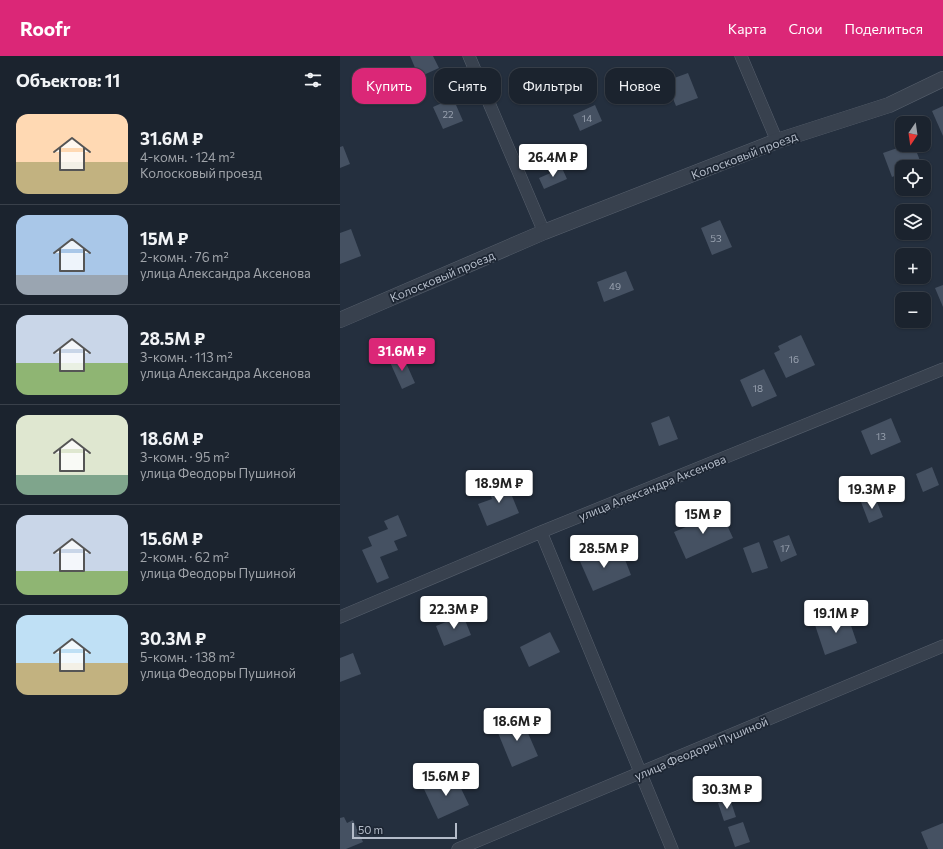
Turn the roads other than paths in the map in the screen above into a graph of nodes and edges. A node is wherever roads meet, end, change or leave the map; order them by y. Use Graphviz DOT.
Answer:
graph roads {
  1 [pos="469,56"];
  2 [pos="741,56"];
  3 [pos="943,79"];
  4 [pos="777,141"];
  5 [pos="544,232"];
  6 [pos="340,320"];
  7 [pos="943,369"];
  8 [pos="541,532"];
  9 [pos="340,617"];
  10 [pos="943,646"];
  11 [pos="640,774"];
  12 [pos="458,849"];
  13 [pos="672,849"];
  1 -- 5 [label="street"];
  2 -- 4 [label="street"];
  3 -- 4 [label="street, Колосковый проезд"];
  4 -- 5 [label="street, Колосковый проезд"];
  5 -- 6 [label="street, Колосковый проезд"];
  7 -- 8 [label="street, улица Александра Аксенова"];
  8 -- 9 [label="street, улица Александра Аксенова"];
  8 -- 11 [label="street"];
  10 -- 11 [label="street, улица Феодоры Пушиной"];
  11 -- 12 [label="street, улица Феодоры Пушиной"];
  11 -- 13 [label="street"];
}
